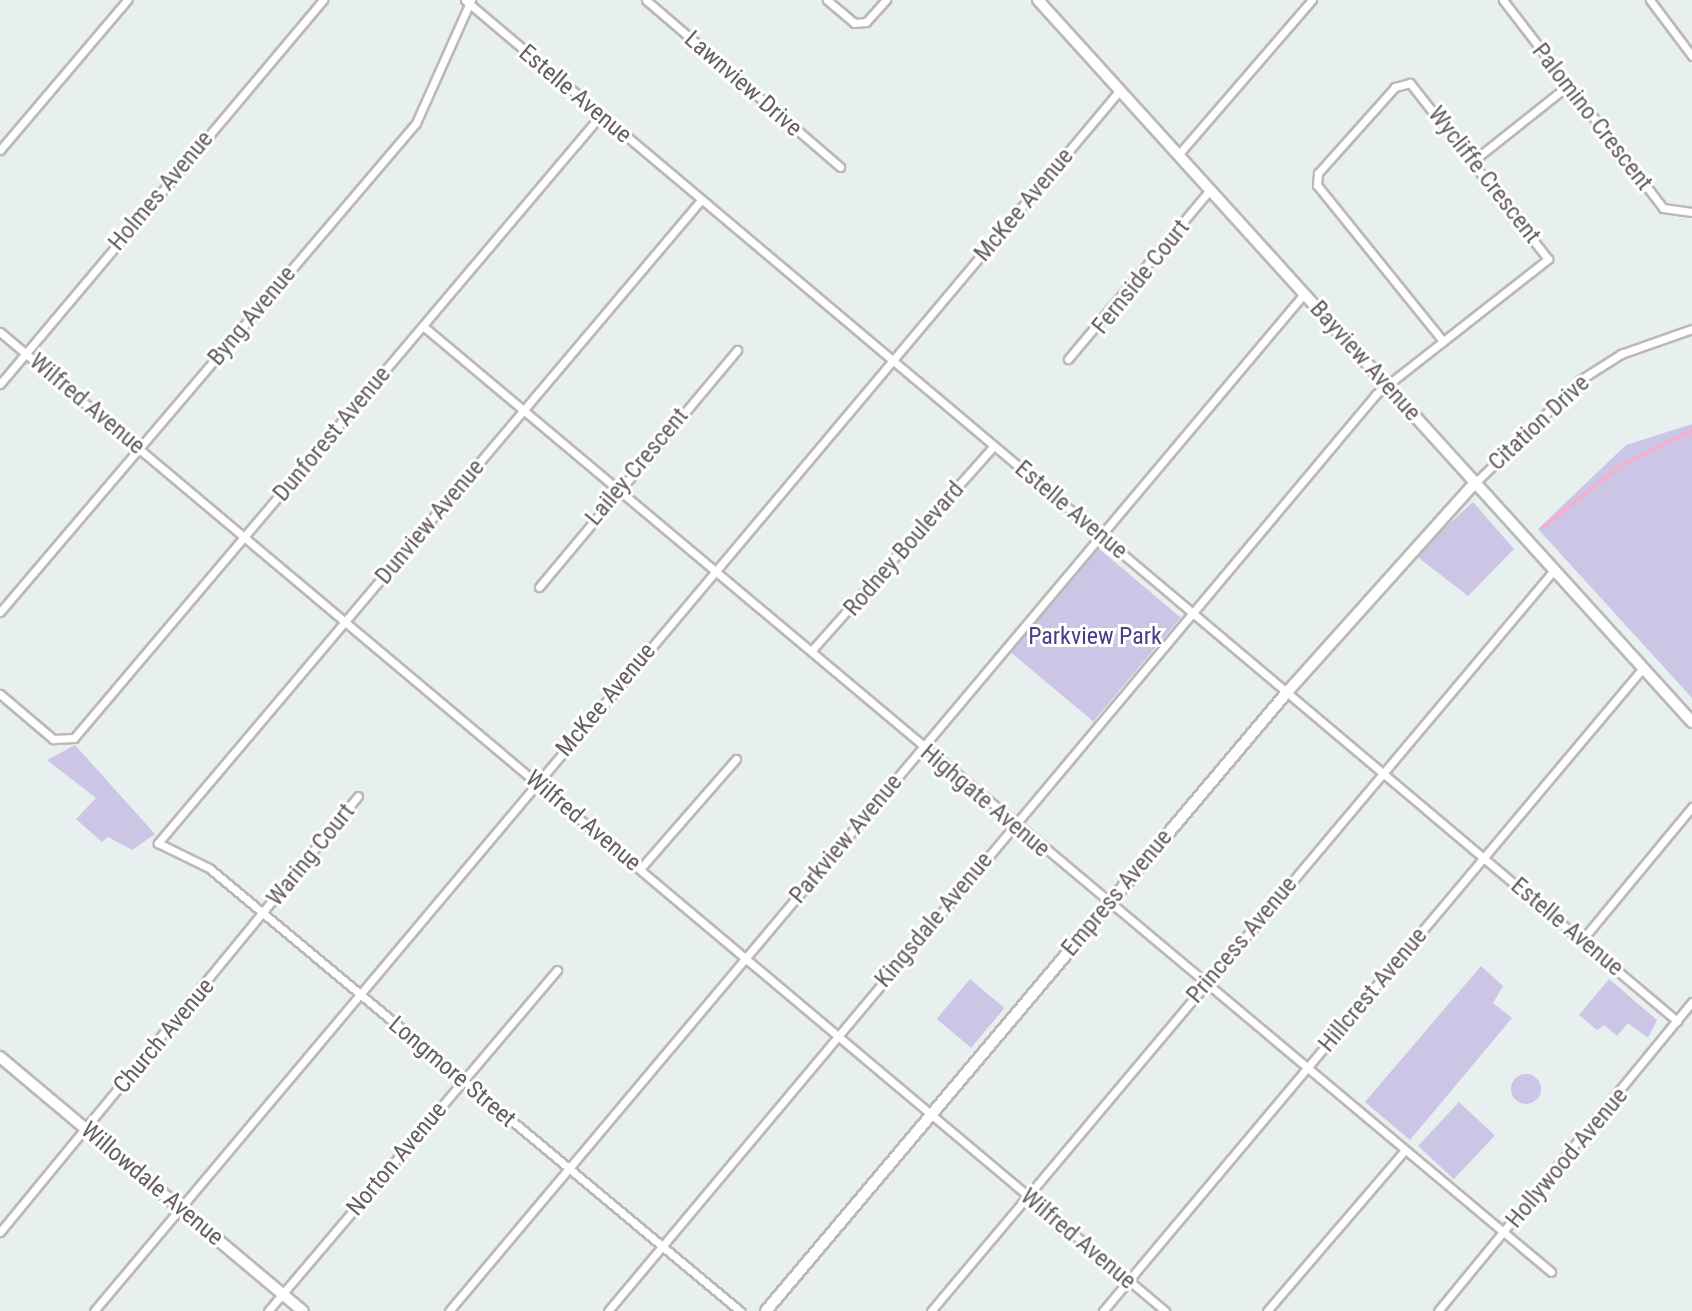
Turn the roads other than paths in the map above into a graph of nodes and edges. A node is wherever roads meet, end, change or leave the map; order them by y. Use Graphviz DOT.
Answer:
graph roads {
  1 [pos="127,0"];
  2 [pos="323,0"];
  3 [pos="646,0"];
  4 [pos="827,0"];
  5 [pos="886,0"];
  6 [pos="1038,0"];
  7 [pos="1312,0"];
  8 [pos="1503,0"];
  9 [pos="1650,0"];
  10 [pos="469,1"];
  11 [pos="1692,56"];
  12 [pos="1566,87"];
  13 [pos="1120,90"];
  14 [pos="600,116"];
  15 [pos="0,150"];
  16 [pos="1178,155"];
  17 [pos="1473,161"];
  18 [pos="840,167"];
  19 [pos="1210,190"];
  20 [pos="701,200"];
  21 [pos="1692,212"];
  22 [pos="1304,294"];
  23 [pos="423,326"];
  24 [pos="1692,329"];
  25 [pos="0,332"];
  26 [pos="1443,341"];
  27 [pos="737,350"];
  28 [pos="27,354"];
  29 [pos="1068,359"];
  30 [pos="893,361"];
  31 [pos="0,384"];
  32 [pos="1386,384"];
  33 [pos="524,409"];
  34 [pos="994,446"];
  35 [pos="139,448"];
  36 [pos="1475,483"];
  37 [pos="617,489"];
  38 [pos="1101,536"];
  39 [pos="245,538"];
  40 [pos="1554,570"];
  41 [pos="714,572"];
  42 [pos="539,587"];
  43 [pos="1193,611"];
  44 [pos="0,612"];
  45 [pos="348,621"];
  46 [pos="812,650"];
  47 [pos="1643,668"];
  48 [pos="1289,690"];
  49 [pos="0,694"];
  50 [pos="1692,722"];
  51 [pos="922,748"];
  52 [pos="736,759"];
  53 [pos="1382,773"];
  54 [pos="537,782"];
  55 [pos="358,796"];
  56 [pos="1692,807"];
  57 [pos="1014,824"];
  58 [pos="158,843"];
  59 [pos="1484,858"];
  60 [pos="640,869"];
  61 [pos="1107,904"];
  62 [pos="264,913"];
  63 [pos="1582,940"];
  64 [pos="745,959"];
  65 [pos="557,970"];
  66 [pos="1205,985"];
  67 [pos="359,994"];
  68 [pos="1692,1002"];
  69 [pos="1677,1021"];
  70 [pos="836,1036"];
  71 [pos="0,1057"];
  72 [pos="1305,1070"];
  73 [pos="464,1080"];
  74 [pos="930,1114"];
  75 [pos="87,1129"];
  76 [pos="1405,1150"];
  77 [pos="567,1170"];
  78 [pos="1026,1196"];
  79 [pos="181,1208"];
  80 [pos="0,1232"];
  81 [pos="1504,1234"];
  82 [pos="661,1248"];
  83 [pos="1551,1272"];
  84 [pos="1129,1281"];
  85 [pos="282,1294"];
  86 [pos="94,1311"];
  87 [pos="268,1311"];
  88 [pos="303,1311"];
  89 [pos="449,1311"];
  90 [pos="608,1311"];
  91 [pos="740,1311"];
  92 [pos="766,1311"];
  93 [pos="931,1311"];
  94 [pos="1103,1311"];
  95 [pos="1165,1311"];
  96 [pos="1267,1311"];
  97 [pos="1438,1311"];
  1 -- 15 [label="street"];
  2 -- 28 [label="street, Holmes Avenue"];
  3 -- 18 [label="street, Lawnview Drive"];
  4 -- 5 [label="street"];
  6 -- 13 [label="street, Bayview Avenue"];
  7 -- 16 [label="street"];
  8 -- 12 [label="street, Palomino Crescent"];
  9 -- 11 [label="street"];
  10 -- 14 [label="street, Estelle Avenue"];
  10 -- 35 [label="street, Byng Avenue"];
  12 -- 17 [label="street"];
  12 -- 21 [label="street, Palomino Crescent"];
  13 -- 16 [label="street, Bayview Avenue"];
  13 -- 30 [label="street, McKee Avenue"];
  14 -- 20 [label="street, Estelle Avenue"];
  14 -- 23 [label="street, Dunforest Avenue"];
  16 -- 19 [label="street, Bayview Avenue"];
  17 -- 26 [label="street, Wycliffe Crescent"];
  17 -- 26 [label="street, Wycliffe Crescent"];
  19 -- 22 [label="street, Bayview Avenue"];
  19 -- 29 [label="street, Fernside Court"];
  20 -- 30 [label="street, Estelle Avenue"];
  20 -- 33 [label="street, Dunview Avenue"];
  22 -- 32 [label="street, Bayview Avenue"];
  22 -- 38 [label="street, Parkview Avenue"];
  23 -- 33 [label="street, Highgate Avenue"];
  23 -- 39 [label="street, Dunforest Avenue"];
  24 -- 36 [label="street, Citation Drive"];
  25 -- 28 [label="street, Wilfred Avenue"];
  26 -- 32 [label="street, Wycliffe Crescent"];
  27 -- 37 [label="street, Lailey Crescent"];
  28 -- 31 [label="street, Holmes Avenue"];
  28 -- 35 [label="street, Wilfred Avenue"];
  30 -- 34 [label="street, Estelle Avenue"];
  30 -- 41 [label="street, McKee Avenue"];
  32 -- 36 [label="street, Bayview Avenue"];
  32 -- 43 [label="street, Kingsdale Avenue"];
  33 -- 37 [label="street, Highgate Avenue"];
  33 -- 45 [label="street, Dunview Avenue"];
  34 -- 38 [label="street, Estelle Avenue"];
  34 -- 46 [label="street, Rodney Boulevard"];
  35 -- 39 [label="street, Wilfred Avenue"];
  35 -- 44 [label="street, Byng Avenue"];
  36 -- 40 [label="street, Bayview Avenue"];
  36 -- 48 [label="street, Empress Avenue"];
  37 -- 41 [label="street, Highgate Avenue"];
  37 -- 42 [label="street, Lailey Crescent"];
  38 -- 43 [label="street, Estelle Avenue"];
  38 -- 51 [label="street, Parkview Avenue"];
  39 -- 45 [label="street, Wilfred Avenue"];
  39 -- 49 [label="street, Dunforest Avenue"];
  40 -- 47 [label="street, Bayview Avenue"];
  40 -- 53 [label="street, Princess Avenue"];
  41 -- 46 [label="street, Highgate Avenue"];
  41 -- 54 [label="street, McKee Avenue"];
  43 -- 48 [label="street, Estelle Avenue"];
  43 -- 57 [label="street, Kingsdale Avenue"];
  45 -- 54 [label="street, Wilfred Avenue"];
  45 -- 58 [label="street, Dunview Avenue"];
  46 -- 51 [label="street, Highgate Avenue"];
  47 -- 50 [label="street, Bayview Avenue"];
  47 -- 59 [label="street, Hillcrest Avenue"];
  48 -- 53 [label="street, Estelle Avenue"];
  48 -- 61 [label="street, Empress Avenue"];
  51 -- 57 [label="street, Highgate Avenue"];
  51 -- 64 [label="street, Parkview Avenue"];
  52 -- 60 [label="street"];
  53 -- 59 [label="street, Estelle Avenue"];
  53 -- 66 [label="street, Princess Avenue"];
  54 -- 60 [label="street, Wilfred Avenue"];
  54 -- 67 [label="street, McKee Avenue"];
  55 -- 62 [label="street, Waring Court"];
  56 -- 63 [label="street"];
  57 -- 61 [label="street, Highgate Avenue"];
  57 -- 70 [label="street, Kingsdale Avenue"];
  58 -- 62 [label="street, Longmore Street"];
  59 -- 63 [label="street, Estelle Avenue"];
  59 -- 72 [label="street, Hillcrest Avenue"];
  60 -- 64 [label="street, Wilfred Avenue"];
  61 -- 66 [label="street, Highgate Avenue"];
  61 -- 74 [label="street, Empress Avenue"];
  62 -- 67 [label="street, Longmore Street"];
  62 -- 75 [label="street, Church Avenue"];
  63 -- 69 [label="street, Estelle Avenue"];
  64 -- 70 [label="street, Wilfred Avenue"];
  64 -- 77 [label="street, Parkview Avenue"];
  65 -- 73 [label="street, Norton Avenue"];
  66 -- 72 [label="street, Highgate Avenue"];
  66 -- 78 [label="street, Princess Avenue"];
  67 -- 73 [label="street, Longmore Street"];
  67 -- 79 [label="street, McKee Avenue"];
  68 -- 69 [label="street, Hollywood Avenue"];
  69 -- 81 [label="street, Hollywood Avenue"];
  70 -- 74 [label="street, Wilfred Avenue"];
  70 -- 82 [label="street, Kingsdale Avenue"];
  71 -- 75 [label="street, Willowdale Avenue"];
  72 -- 76 [label="street, Highgate Avenue"];
  72 -- 84 [label="street, Hillcrest Avenue"];
  73 -- 77 [label="street, Longmore Street"];
  73 -- 85 [label="street, Norton Avenue"];
  74 -- 78 [label="street, Wilfred Avenue"];
  74 -- 92 [label="street, Empress Avenue"];
  75 -- 79 [label="street, Willowdale Avenue"];
  75 -- 80 [label="street, Church Avenue"];
  76 -- 81 [label="street, Highgate Avenue"];
  76 -- 96 [label="street"];
  77 -- 82 [label="street, Longmore Street"];
  77 -- 89 [label="street, Parkview Avenue"];
  78 -- 84 [label="street, Wilfred Avenue"];
  78 -- 93 [label="street, Princess Avenue"];
  79 -- 85 [label="street, Willowdale Avenue"];
  79 -- 86 [label="street, McKee Avenue"];
  81 -- 83 [label="street, Highgate Avenue"];
  81 -- 97 [label="street, Hollywood Avenue"];
  82 -- 90 [label="street, Kingsdale Avenue"];
  82 -- 91 [label="street, Longmore Street"];
  84 -- 94 [label="street, Hillcrest Avenue"];
  84 -- 95 [label="street, Wilfred Avenue"];
  85 -- 87 [label="street, Norton Avenue"];
  85 -- 88 [label="street, Willowdale Avenue"];
}
